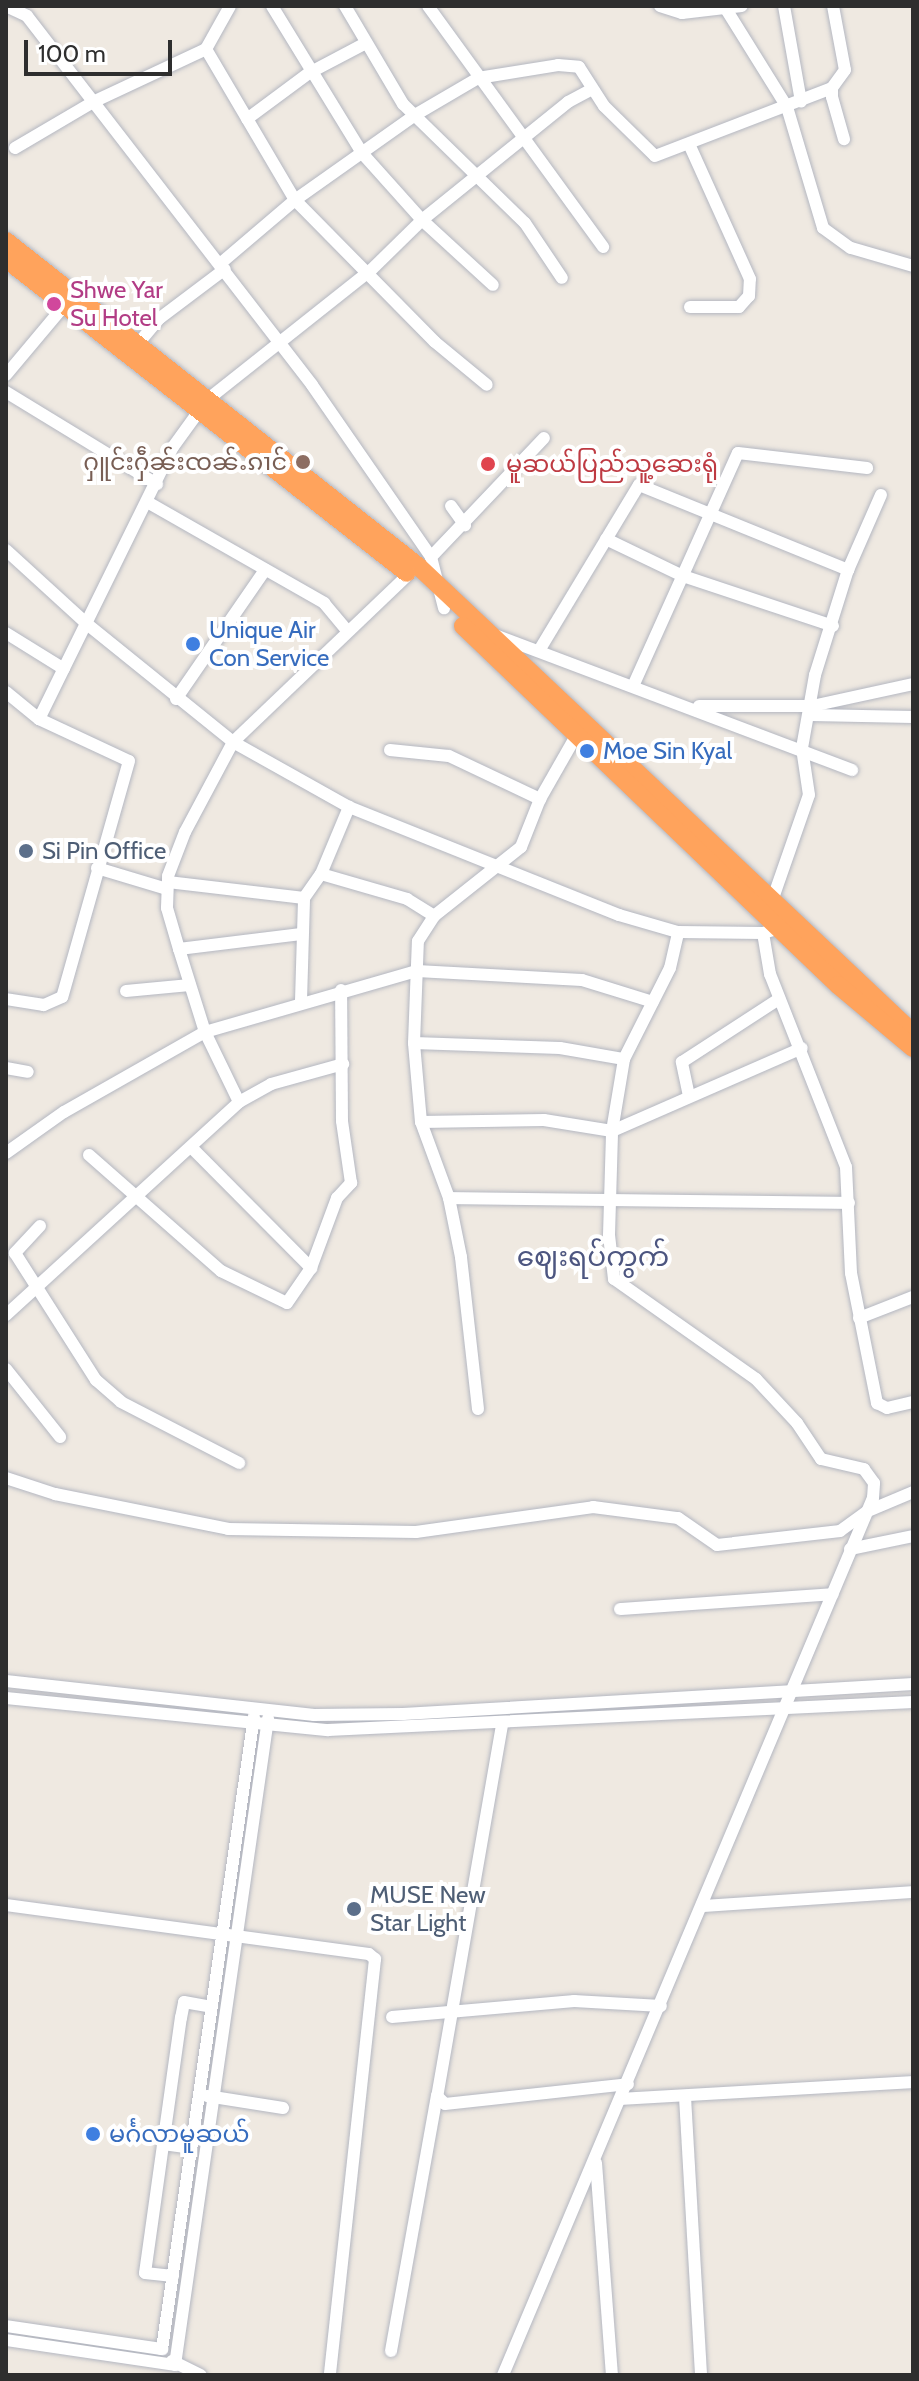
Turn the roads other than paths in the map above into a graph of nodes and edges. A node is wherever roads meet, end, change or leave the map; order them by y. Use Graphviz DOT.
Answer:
graph roads {
  1 [pos="6,6"];
  2 [pos="230,6"];
  3 [pos="272,6"];
  4 [pos="345,6"];
  5 [pos="428,6"];
  6 [pos="660,6"];
  7 [pos="742,6"];
  8 [pos="784,6"];
  9 [pos="833,6"];
  10 [pos="726,9"];
  11 [pos="28,11"];
  12 [pos="364,44"];
  13 [pos="206,49"];
  14 [pos="309,73"];
  15 [pos="478,78"];
  16 [pos="832,88"];
  17 [pos="591,90"];
  18 [pos="801,101"];
  19 [pos="93,102"];
  20 [pos="787,107"];
  21 [pos="415,115"];
  22 [pos="247,119"];
  23 [pos="526,137"];
  24 [pos="844,139"];
  25 [pos="690,146"];
  26 [pos="15,148"];
  27 [pos="362,153"];
  28 [pos="480,174"];
  29 [pos="295,200"];
  30 [pos="422,220"];
  31 [pos="6,241"];
  32 [pos="603,247"];
  33 [pos="6,259"];
  34 [pos="223,266"];
  35 [pos="913,266"];
  36 [pos="370,271"];
  37 [pos="562,278"];
  38 [pos="493,285"];
  39 [pos="68,300"];
  40 [pos="690,307"];
  41 [pos="137,345"];
  42 [pos="281,345"];
  43 [pos="6,375"];
  44 [pos="487,385"];
  45 [pos="6,392"];
  46 [pos="202,406"];
  47 [pos="544,438"];
  48 [pos="867,468"];
  49 [pos="157,484"];
  50 [pos="881,495"];
  51 [pos="149,503"];
  52 [pos="451,506"];
  53 [pos="711,514"];
  54 [pos="465,525"];
  55 [pos="606,539"];
  56 [pos="6,550"];
  57 [pos="431,557"];
  58 [pos="265,570"];
  59 [pos="848,570"];
  60 [pos="409,574"];
  61 [pos="683,576"];
  62 [pos="444,600"];
  63 [pos="87,624"];
  64 [pos="833,626"];
  65 [pos="346,629"];
  66 [pos="467,629"];
  67 [pos="6,633"];
  68 [pos="489,633"];
  69 [pos="540,649"];
  70 [pos="64,669"];
  71 [pos="634,684"];
  72 [pos="913,684"];
  73 [pos="11,696"];
  74 [pos="176,699"];
  75 [pos="688,706"];
  76 [pos="812,710"];
  77 [pos="6,711"];
  78 [pos="913,717"];
  79 [pos="39,719"];
  80 [pos="580,729"];
  81 [pos="233,742"];
  82 [pos="802,748"];
  83 [pos="390,750"];
  84 [pos="852,770"];
  85 [pos="540,799"];
  86 [pos="349,807"];
  87 [pos="97,868"];
  88 [pos="498,868"];
  89 [pos="321,874"];
  90 [pos="168,886"];
  91 [pos="304,898"];
  92 [pos="772,901"];
  93 [pos="434,916"];
  94 [pos="771,930"];
  95 [pos="678,932"];
  96 [pos="301,934"];
  97 [pos="179,949"];
  98 [pos="417,971"];
  99 [pos="190,985"];
  100 [pos="341,990"];
  101 [pos="126,991"];
  102 [pos="6,999"];
  103 [pos="779,999"];
  104 [pos="301,1001"];
  105 [pos="653,1002"];
  106 [pos="205,1032"];
  107 [pos="913,1033"];
  108 [pos="414,1043"];
  109 [pos="802,1048"];
  110 [pos="913,1048"];
  111 [pos="624,1059"];
  112 [pos="343,1064"];
  113 [pos="6,1068"];
  114 [pos="28,1072"];
  115 [pos="689,1096"];
  116 [pos="239,1102"];
  117 [pos="421,1122"];
  118 [pos="612,1131"];
  119 [pos="193,1149"];
  120 [pos="6,1153"];
  121 [pos="89,1155"];
  122 [pos="449,1198"];
  123 [pos="137,1201"];
  124 [pos="611,1203"];
  125 [pos="849,1203"];
  126 [pos="40,1226"];
  127 [pos="6,1242"];
  128 [pos="15,1253"];
  129 [pos="311,1268"];
  130 [pos="35,1285"];
  131 [pos="913,1297"];
  132 [pos="6,1315"];
  133 [pos="859,1318"];
  134 [pos="6,1369"];
  135 [pos="913,1402"];
  136 [pos="478,1409"];
  137 [pos="60,1437"];
  138 [pos="239,1463"];
  139 [pos="6,1478"];
  140 [pos="913,1492"];
  141 [pos="868,1511"];
  142 [pos="913,1536"];
  143 [pos="850,1549"];
  144 [pos="832,1594"];
  145 [pos="620,1609"];
  146 [pos="6,1681"];
  147 [pos="913,1684"];
  148 [pos="793,1692"];
  149 [pos="6,1698"];
  150 [pos="913,1702"];
  151 [pos="786,1709"];
  152 [pos="269,1712"];
  153 [pos="254,1717"];
  154 [pos="268,1725"];
  155 [pos="502,1725"];
  156 [pos="913,1892"];
  157 [pos="6,1905"];
  158 [pos="702,1906"];
  159 [pos="222,1936"];
  160 [pos="237,1940"];
  161 [pos="661,2006"];
  162 [pos="212,2007"];
  163 [pos="451,2011"];
  164 [pos="392,2017"];
  165 [pos="913,2082"];
  166 [pos="628,2084"];
  167 [pos="199,2095"];
  168 [pos="437,2096"];
  169 [pos="214,2097"];
  170 [pos="685,2097"];
  171 [pos="621,2099"];
  172 [pos="283,2108"];
  173 [pos="163,2144"];
  174 [pos="191,2148"];
  175 [pos="596,2160"];
  176 [pos="173,2276"];
  177 [pos="6,2326"];
  178 [pos="6,2340"];
  179 [pos="162,2349"];
  180 [pos="391,2351"];
  181 [pos="175,2365"];
  182 [pos="201,2375"];
  183 [pos="330,2375"];
  184 [pos="503,2375"];
  185 [pos="612,2375"];
  186 [pos="701,2375"];
  1 -- 11 [label="street"];
  2 -- 13 [label="street"];
  3 -- 14 [label="street"];
  4 -- 12 [label="street"];
  5 -- 15 [label="street"];
  6 -- 10 [label="street"];
  7 -- 10 [label="street"];
  8 -- 18 [label="street"];
  9 -- 16 [label="street"];
  10 -- 20 [label="street"];
  11 -- 19 [label="street"];
  12 -- 14 [label="street"];
  12 -- 21 [label="street"];
  13 -- 19 [label="street"];
  13 -- 22 [label="street"];
  14 -- 22 [label="street"];
  14 -- 27 [label="street"];
  15 -- 17 [label="street"];
  15 -- 21 [label="street"];
  15 -- 23 [label="street"];
  16 -- 18 [label="street"];
  16 -- 24 [label="street"];
  17 -- 23 [label="street"];
  17 -- 25 [label="street"];
  18 -- 20 [label="street"];
  19 -- 26 [label="street"];
  19 -- 34 [label="street"];
  20 -- 25 [label="street"];
  20 -- 35 [label="street"];
  21 -- 27 [label="street"];
  21 -- 28 [label="street"];
  22 -- 29 [label="street"];
  23 -- 28 [label="street"];
  23 -- 32 [label="street"];
  25 -- 40 [label="street"];
  27 -- 29 [label="street"];
  27 -- 30 [label="street"];
  28 -- 30 [label="street"];
  28 -- 37 [label="street"];
  29 -- 34 [label="street"];
  29 -- 36 [label="street"];
  30 -- 36 [label="street"];
  30 -- 38 [label="street"];
  31 -- 39 [label="highway"];
  33 -- 39 [label="highway"];
  34 -- 41 [label="street"];
  34 -- 42 [label="street"];
  36 -- 42 [label="street"];
  36 -- 44 [label="street"];
  39 -- 41 [label="highway"];
  39 -- 43 [label="street"];
  39 -- 46 [label="highway"];
  41 -- 46 [label="highway"];
  42 -- 46 [label="street"];
  42 -- 57 [label="street"];
  45 -- 49 [label="street"];
  46 -- 49 [label="street"];
  46 -- 60 [label="highway"];
  46 -- 62 [label="highway"];
  47 -- 54 [label="street"];
  48 -- 53 [label="street"];
  49 -- 51 [label="street"];
  50 -- 59 [label="street"];
  51 -- 58 [label="street"];
  51 -- 63 [label="street"];
  52 -- 54 [label="street"];
  53 -- 55 [label="street"];
  53 -- 59 [label="street"];
  53 -- 61 [label="street"];
  54 -- 57 [label="street"];
  55 -- 61 [label="street"];
  55 -- 69 [label="street"];
  56 -- 63 [label="street"];
  57 -- 62 [label="street"];
  58 -- 65 [label="street"];
  58 -- 74 [label="street"];
  59 -- 64 [label="street"];
  60 -- 62 [label="highway"];
  60 -- 65 [label="street"];
  61 -- 64 [label="street"];
  61 -- 71 [label="street"];
  62 -- 66 [label="highway"];
  62 -- 68 [label="highway"];
  63 -- 70 [label="street"];
  63 -- 74 [label="street"];
  64 -- 76 [label="street"];
  65 -- 81 [label="street"];
  66 -- 68 [label="street"];
  66 -- 80 [label="highway"];
  67 -- 70 [label="street"];
  68 -- 69 [label="street"];
  68 -- 80 [label="highway"];
  69 -- 71 [label="street"];
  70 -- 79 [label="street"];
  71 -- 75 [label="street"];
  72 -- 76 [label="street"];
  73 -- 77 [label="street"];
  73 -- 79 [label="street"];
  74 -- 81 [label="street"];
  75 -- 76 [label="street"];
  75 -- 82 [label="street"];
  76 -- 78 [label="street"];
  76 -- 82 [label="street"];
  79 -- 87 [label="street"];
  80 -- 85 [label="street"];
  80 -- 92 [label="highway"];
  80 -- 94 [label="highway"];
  81 -- 86 [label="street"];
  81 -- 90 [label="street"];
  82 -- 84 [label="street"];
  82 -- 92 [label="street"];
  83 -- 85 [label="street"];
  85 -- 88 [label="street"];
  86 -- 88 [label="street"];
  86 -- 89 [label="street"];
  87 -- 90 [label="street"];
  87 -- 102 [label="street"];
  88 -- 93 [label="street"];
  88 -- 95 [label="street"];
  89 -- 91 [label="street"];
  89 -- 93 [label="street"];
  90 -- 91 [label="street"];
  90 -- 97 [label="street"];
  91 -- 96 [label="street"];
  92 -- 107 [label="highway"];
  93 -- 98 [label="street"];
  94 -- 95 [label="street"];
  94 -- 103 [label="street"];
  94 -- 110 [label="highway"];
  95 -- 105 [label="street"];
  96 -- 97 [label="street"];
  96 -- 104 [label="street"];
  97 -- 99 [label="street"];
  98 -- 100 [label="street"];
  98 -- 105 [label="street"];
  98 -- 108 [label="street"];
  99 -- 101 [label="street"];
  99 -- 106 [label="street"];
  100 -- 104 [label="street"];
  100 -- 112 [label="street"];
  103 -- 109 [label="street"];
  103 -- 115 [label="street"];
  104 -- 106 [label="street"];
  105 -- 111 [label="street"];
  106 -- 116 [label="street"];
  106 -- 120 [label="street"];
  108 -- 111 [label="street"];
  108 -- 117 [label="street"];
  109 -- 115 [label="street"];
  109 -- 125 [label="street"];
  111 -- 118 [label="street"];
  112 -- 116 [label="street"];
  112 -- 129 [label="street"];
  113 -- 114 [label="street"];
  115 -- 118 [label="street"];
  116 -- 119 [label="street"];
  117 -- 118 [label="street"];
  117 -- 122 [label="street"];
  118 -- 124 [label="street"];
  119 -- 123 [label="street"];
  119 -- 129 [label="street"];
  121 -- 123 [label="street"];
  122 -- 124 [label="street"];
  122 -- 136 [label="street"];
  123 -- 129 [label="street"];
  123 -- 130 [label="street"];
  124 -- 125 [label="street"];
  124 -- 141 [label="street"];
  125 -- 133 [label="street"];
  126 -- 128 [label="street"];
  127 -- 128 [label="street"];
  128 -- 130 [label="street"];
  130 -- 132 [label="street"];
  130 -- 138 [label="street"];
  131 -- 133 [label="street"];
  133 -- 135 [label="street"];
  134 -- 137 [label="street"];
  139 -- 141 [label="street"];
  140 -- 141 [label="street"];
  141 -- 143 [label="street"];
  142 -- 143 [label="street"];
  143 -- 144 [label="street"];
  144 -- 145 [label="street"];
  144 -- 148 [label="street"];
  146 -- 153 [label="street"];
  147 -- 148 [label="street"];
  148 -- 151 [label="street"];
  148 -- 152 [label="street"];
  149 -- 153 [label="street"];
  150 -- 151 [label="street"];
  151 -- 155 [label="street"];
  151 -- 158 [label="street"];
  152 -- 153 [label="street"];
  152 -- 154 [label="street"];
  153 -- 154 [label="street"];
  153 -- 159 [label="street"];
  154 -- 155 [label="street"];
  154 -- 160 [label="street"];
  155 -- 163 [label="street"];
  156 -- 158 [label="street"];
  157 -- 159 [label="street"];
  158 -- 161 [label="street"];
  159 -- 160 [label="street"];
  159 -- 162 [label="street"];
  160 -- 169 [label="street"];
  160 -- 183 [label="street"];
  161 -- 163 [label="street"];
  161 -- 166 [label="street"];
  162 -- 167 [label="street"];
  162 -- 173 [label="street"];
  163 -- 164 [label="street"];
  163 -- 168 [label="street"];
  165 -- 170 [label="street"];
  166 -- 168 [label="street"];
  166 -- 171 [label="street"];
  167 -- 169 [label="street"];
  167 -- 174 [label="street"];
  168 -- 180 [label="street"];
  169 -- 172 [label="street"];
  169 -- 181 [label="street"];
  170 -- 171 [label="street"];
  170 -- 186 [label="street"];
  171 -- 175 [label="street"];
  173 -- 174 [label="street"];
  173 -- 176 [label="street"];
  174 -- 176 [label="street"];
  175 -- 184 [label="street"];
  175 -- 185 [label="street"];
  176 -- 179 [label="street"];
  177 -- 179 [label="street"];
  178 -- 181 [label="street"];
  179 -- 181 [label="street"];
  181 -- 182 [label="street"];
}
